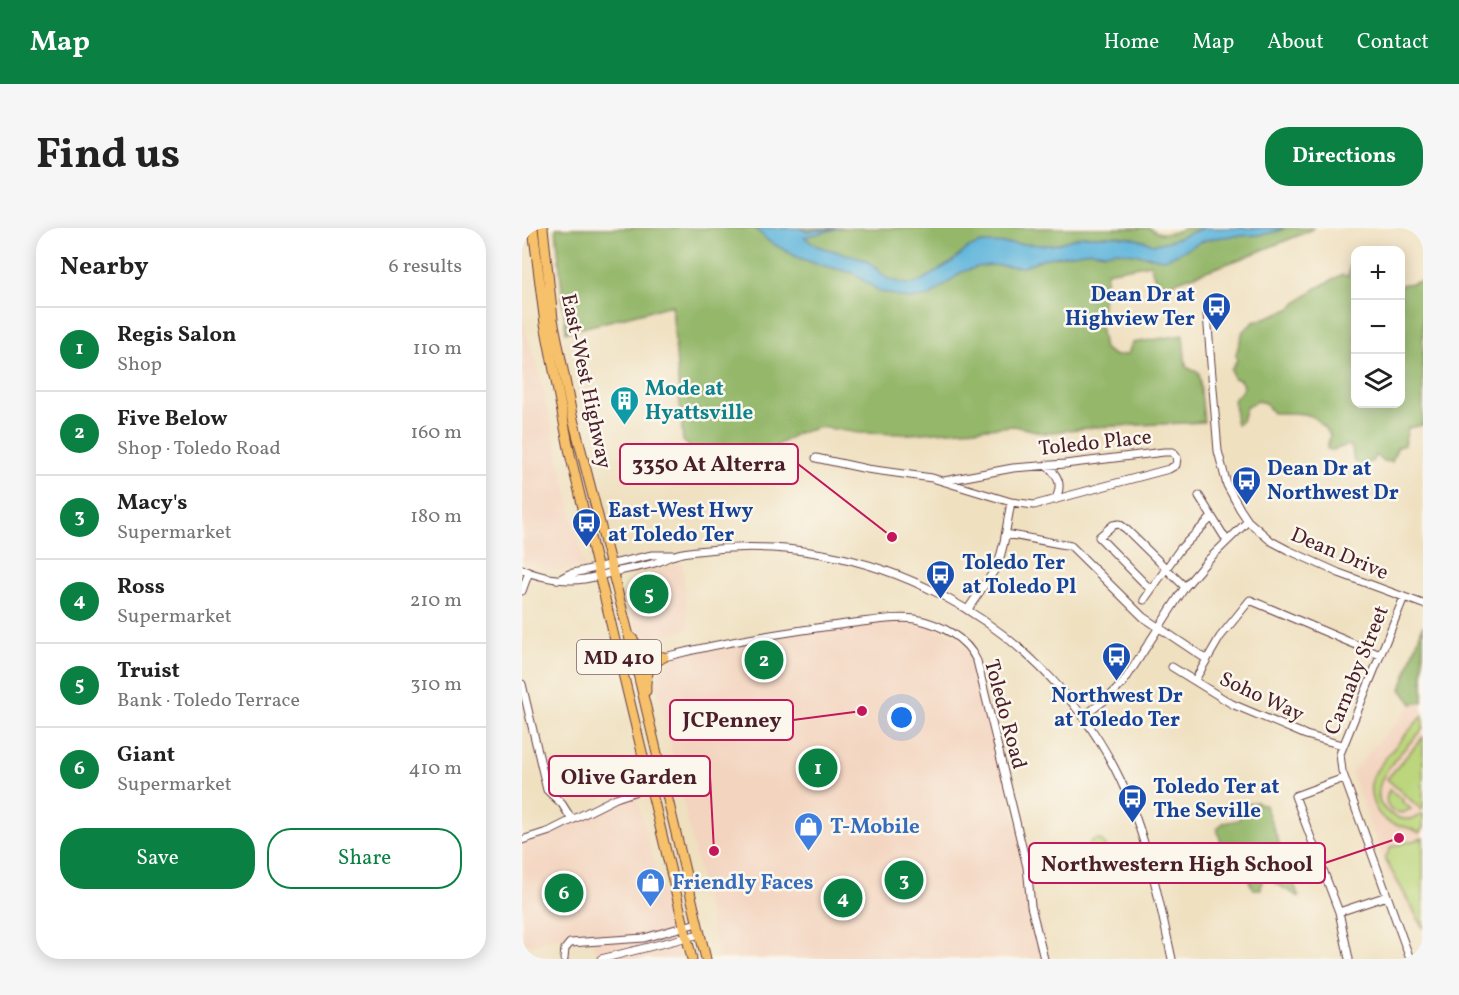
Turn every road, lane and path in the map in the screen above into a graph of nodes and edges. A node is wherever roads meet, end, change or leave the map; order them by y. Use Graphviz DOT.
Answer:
graph roads {
  1 [pos="533,228"];
  2 [pos="543,228"];
  3 [pos="1207,315"];
  4 [pos="816,458"];
  5 [pos="1047,465"];
  6 [pos="944,481"];
  7 [pos="1200,496"];
  8 [pos="1055,500"];
  9 [pos="1011,502"];
  10 [pos="1211,518"];
  11 [pos="1248,521"];
  12 [pos="1006,534"];
  13 [pos="1227,541"];
  14 [pos="612,568"];
  15 [pos="1165,568"];
  16 [pos="525,571"];
  17 [pos="598,572"];
  18 [pos="1185,587"];
  19 [pos="1150,589"];
  20 [pos="522,591"];
  21 [pos="1404,597"];
  22 [pos="1143,600"];
  23 [pos="1423,604"];
  24 [pos="968,609"];
  25 [pos="1158,628"];
  26 [pos="628,632"];
  27 [pos="1380,655"];
  28 [pos="664,657"];
  29 [pos="1206,659"];
  30 [pos="1172,667"];
  31 [pos="1195,681"];
  32 [pos="522,684"];
  33 [pos="1083,717"];
  34 [pos="649,720"];
  35 [pos="531,724"];
  36 [pos="522,726"];
  37 [pos="1342,745"];
  38 [pos="1344,778"];
  39 [pos="664,782"];
  40 [pos="650,787"];
  41 [pos="572,820"];
  42 [pos="522,840"];
  43 [pos="1387,896"];
  44 [pos="1339,912"];
  45 [pos="697,922"];
  46 [pos="683,927"];
  47 [pos="700,934"];
  48 [pos="686,937"];
  49 [pos="564,959"];
  50 [pos="601,959"];
  51 [pos="692,959"];
  52 [pos="706,959"];
  53 [pos="1044,959"];
  54 [pos="1172,959"];
  55 [pos="1349,959"];
  56 [pos="1410,959"];
  1 -- 17 [label="main road, East-West Highway / MD 410"];
  2 -- 14 [label="main road, East-West Highway / MD 410"];
  3 -- 11 [label="street, Dean Drive"];
  4 -- 6 [label="street, Toledo Place"];
  5 -- 6 [label="street, Toledo Place"];
  5 -- 8 [label="street"];
  5 -- 8 [label="street, Toledo Place"];
  6 -- 9 [label="street, Toledo Place"];
  7 -- 10 [label="street"];
  8 -- 9 [label="street, Toledo Place"];
  9 -- 12 [label="street"];
  10 -- 13 [label="street"];
  10 -- 15 [label="street"];
  11 -- 13 [label="street"];
  11 -- 21 [label="street, Dean Drive"];
  12 -- 24 [label="street"];
  12 -- 25 [label="street"];
  13 -- 18 [label="street"];
  14 -- 17 [label="street"];
  14 -- 24 [label="street"];
  14 -- 26 [label="main road, East-West Highway / MD 410"];
  15 -- 18 [label="street"];
  15 -- 19 [label="street"];
  15 -- 19 [label="street"];
  16 -- 17 [label="street"];
  16 -- 20 [label="street"];
  17 -- 40 [label="main road, East-West Highway / MD 410"];
  18 -- 25 [label="street"];
  19 -- 22 [label="street"];
  21 -- 23 [label="street, Dean Drive"];
  21 -- 27 [label="street, Carnaby Street"];
  24 -- 33 [label="street"];
  25 -- 29 [label="street"];
  25 -- 33 [label="street"];
  26 -- 28 [label="main road"];
  26 -- 34 [label="main road, East-West Highway / MD 410"];
  27 -- 29 [label="street"];
  27 -- 37 [label="street, Carnaby Street"];
  28 -- 34 [label="main road"];
  28 -- 53 [label="street, Toledo Road"];
  29 -- 31 [label="street"];
  30 -- 31 [label="street, Soho Way"];
  31 -- 37 [label="street, Soho Way"];
  32 -- 35 [label="street"];
  33 -- 54 [label="street"];
  34 -- 39 [label="main road, East-West Highway / MD 410"];
  35 -- 36 [label="street"];
  35 -- 41 [label="street"];
  37 -- 38 [label="street, Carnaby Street"];
  38 -- 43 [label="street, Carnaby Street"];
  38 -- 44 [label="street"];
  39 -- 40 [label="street"];
  39 -- 45 [label="main road, East-West Highway / MD 410"];
  40 -- 41 [label="street"];
  40 -- 46 [label="main road, East-West Highway / MD 410"];
  41 -- 42 [label="street"];
  43 -- 44 [label="street"];
  43 -- 56 [label="street, Carnaby Street"];
  44 -- 55 [label="street"];
  45 -- 46 [label="street"];
  45 -- 47 [label="main road, East-West Highway / MD 410"];
  46 -- 48 [label="main road, East-West Highway / MD 410"];
  46 -- 49 [label="street"];
  47 -- 48 [label="street"];
  47 -- 52 [label="main road, East-West Highway / MD 410"];
  48 -- 50 [label="street"];
  48 -- 51 [label="main road, East-West Highway / MD 410"];
}
